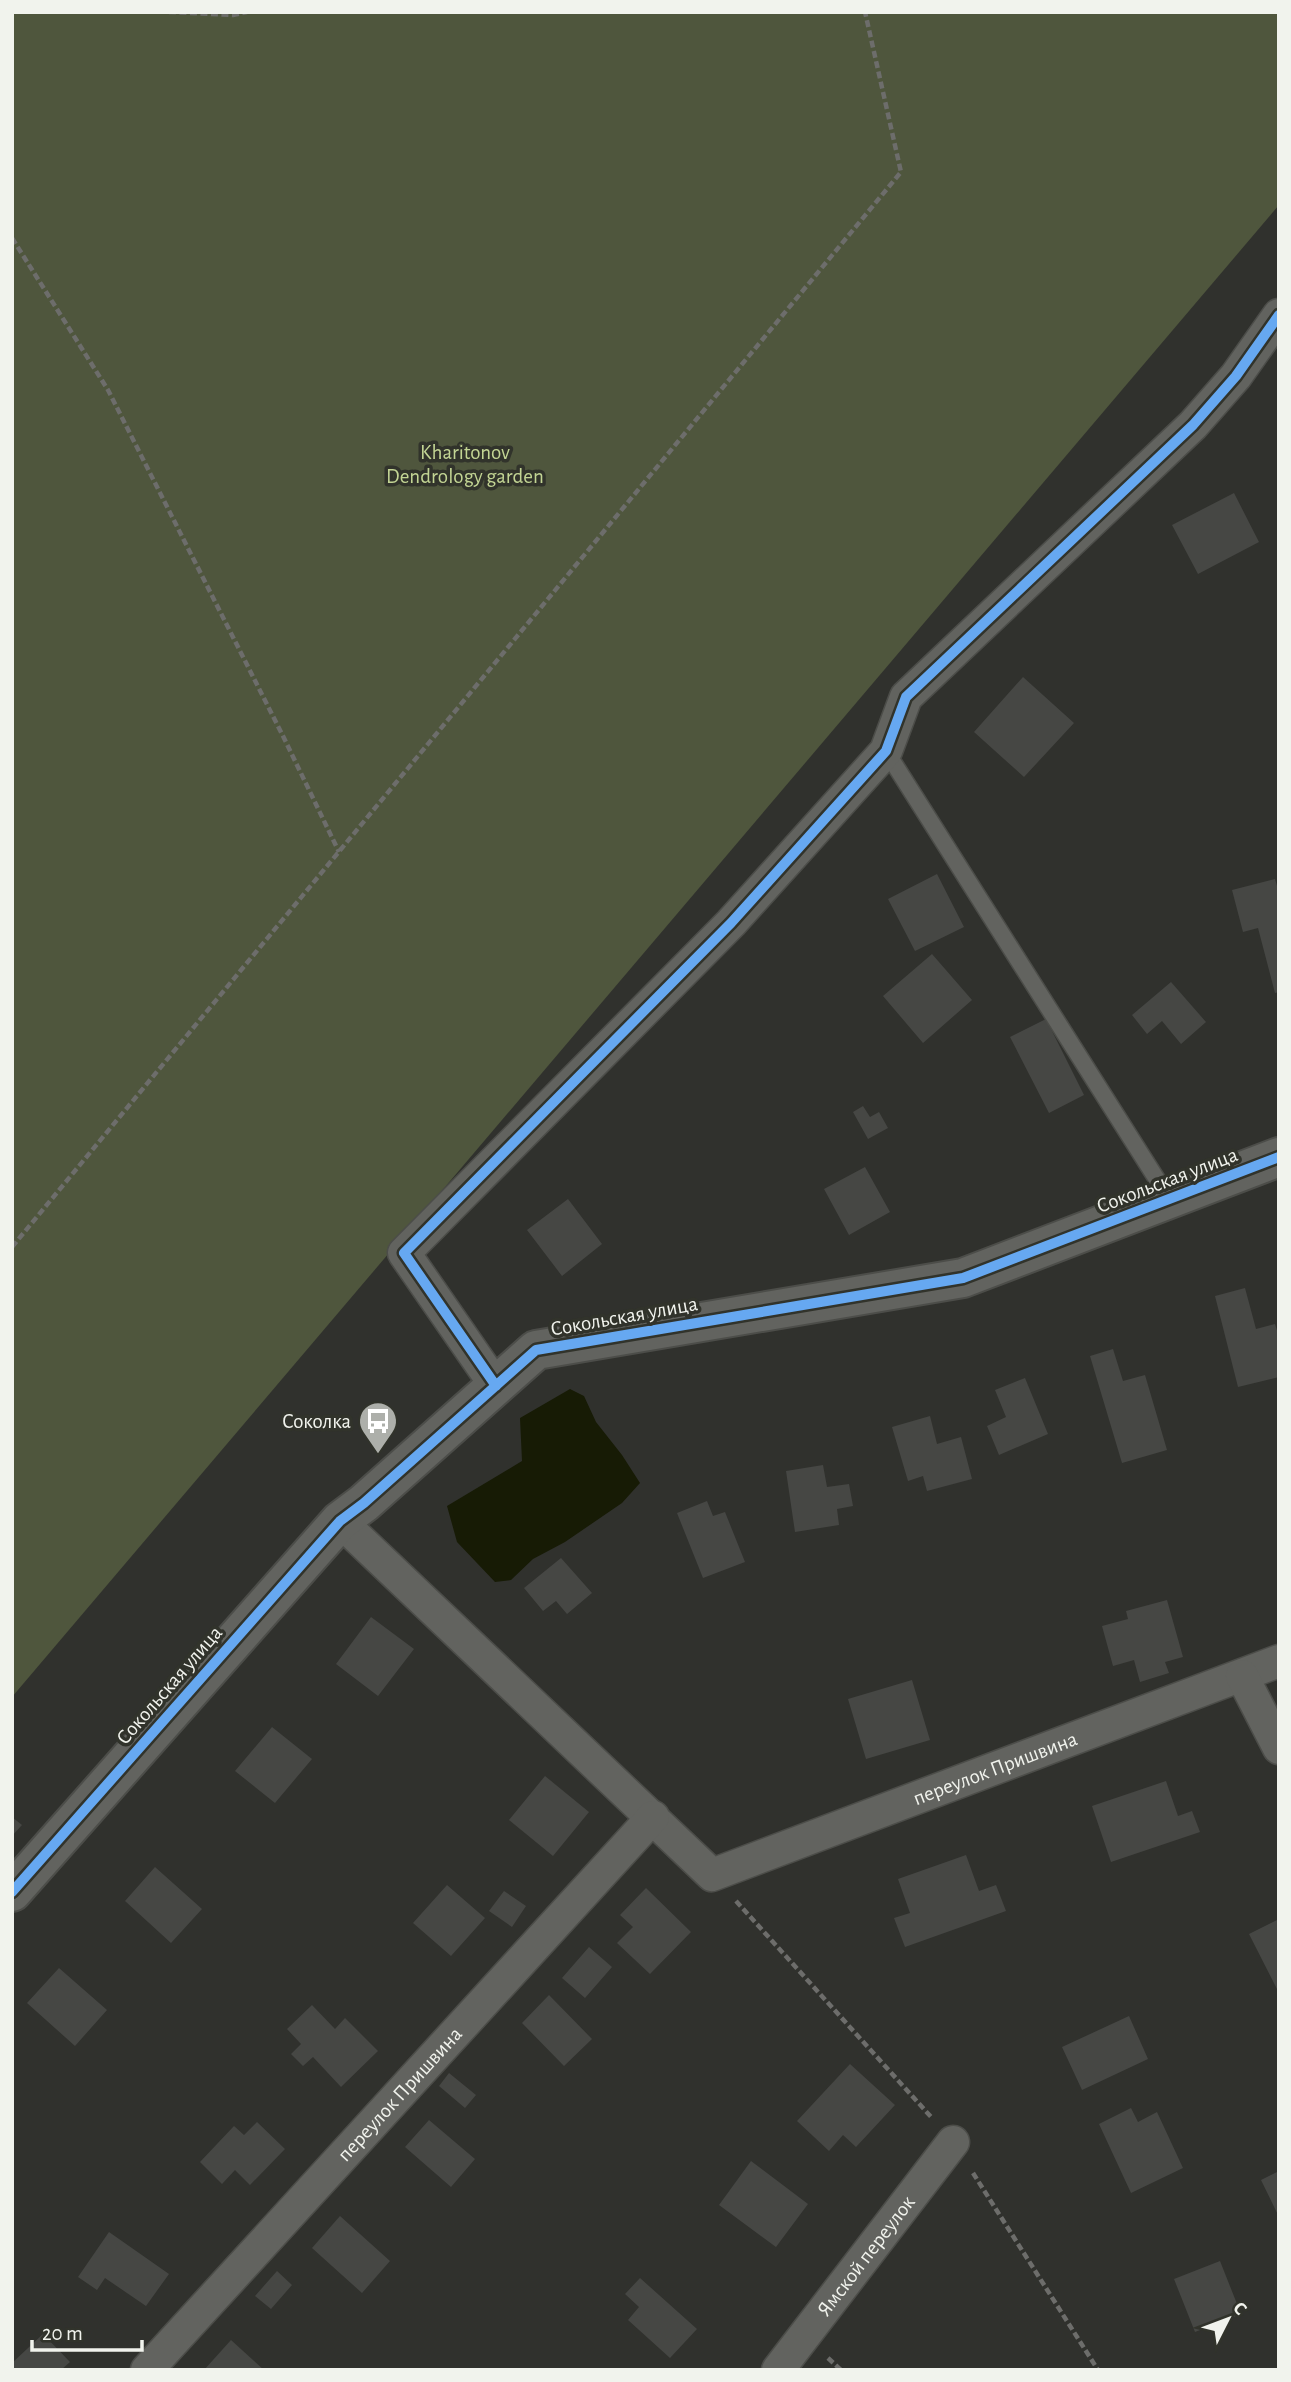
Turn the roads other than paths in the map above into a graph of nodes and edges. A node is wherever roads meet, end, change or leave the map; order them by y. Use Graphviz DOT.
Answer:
graph roads {
  1 [pos="1279,315"];
  2 [pos="886,751"];
  3 [pos="1279,1157"];
  4 [pos="1170,1200"];
  5 [pos="496,1386"];
  6 [pos="340,1521"];
  7 [pos="1279,1661"];
  8 [pos="1242,1675"];
  9 [pos="1279,1748"];
  10 [pos="653,1817"];
  11 [pos="12,1892"];
  12 [pos="954,2143"];
  13 [pos="147,2370"];
  14 [pos="778,2370"];
  1 -- 2 [label="street"];
  2 -- 4 [label="lane"];
  2 -- 5 [label="street"];
  3 -- 4 [label="street, Сокольская улица"];
  4 -- 5 [label="street, Сокольская улица"];
  5 -- 6 [label="street, Сокольская улица"];
  6 -- 10 [label="street"];
  6 -- 11 [label="street, Сокольская улица"];
  7 -- 8 [label="street, переулок Пришвина"];
  8 -- 9 [label="street"];
  8 -- 10 [label="street, переулок Пришвина"];
  10 -- 13 [label="street, переулок Пришвина"];
  12 -- 14 [label="street, Ямской переулок"];
}
